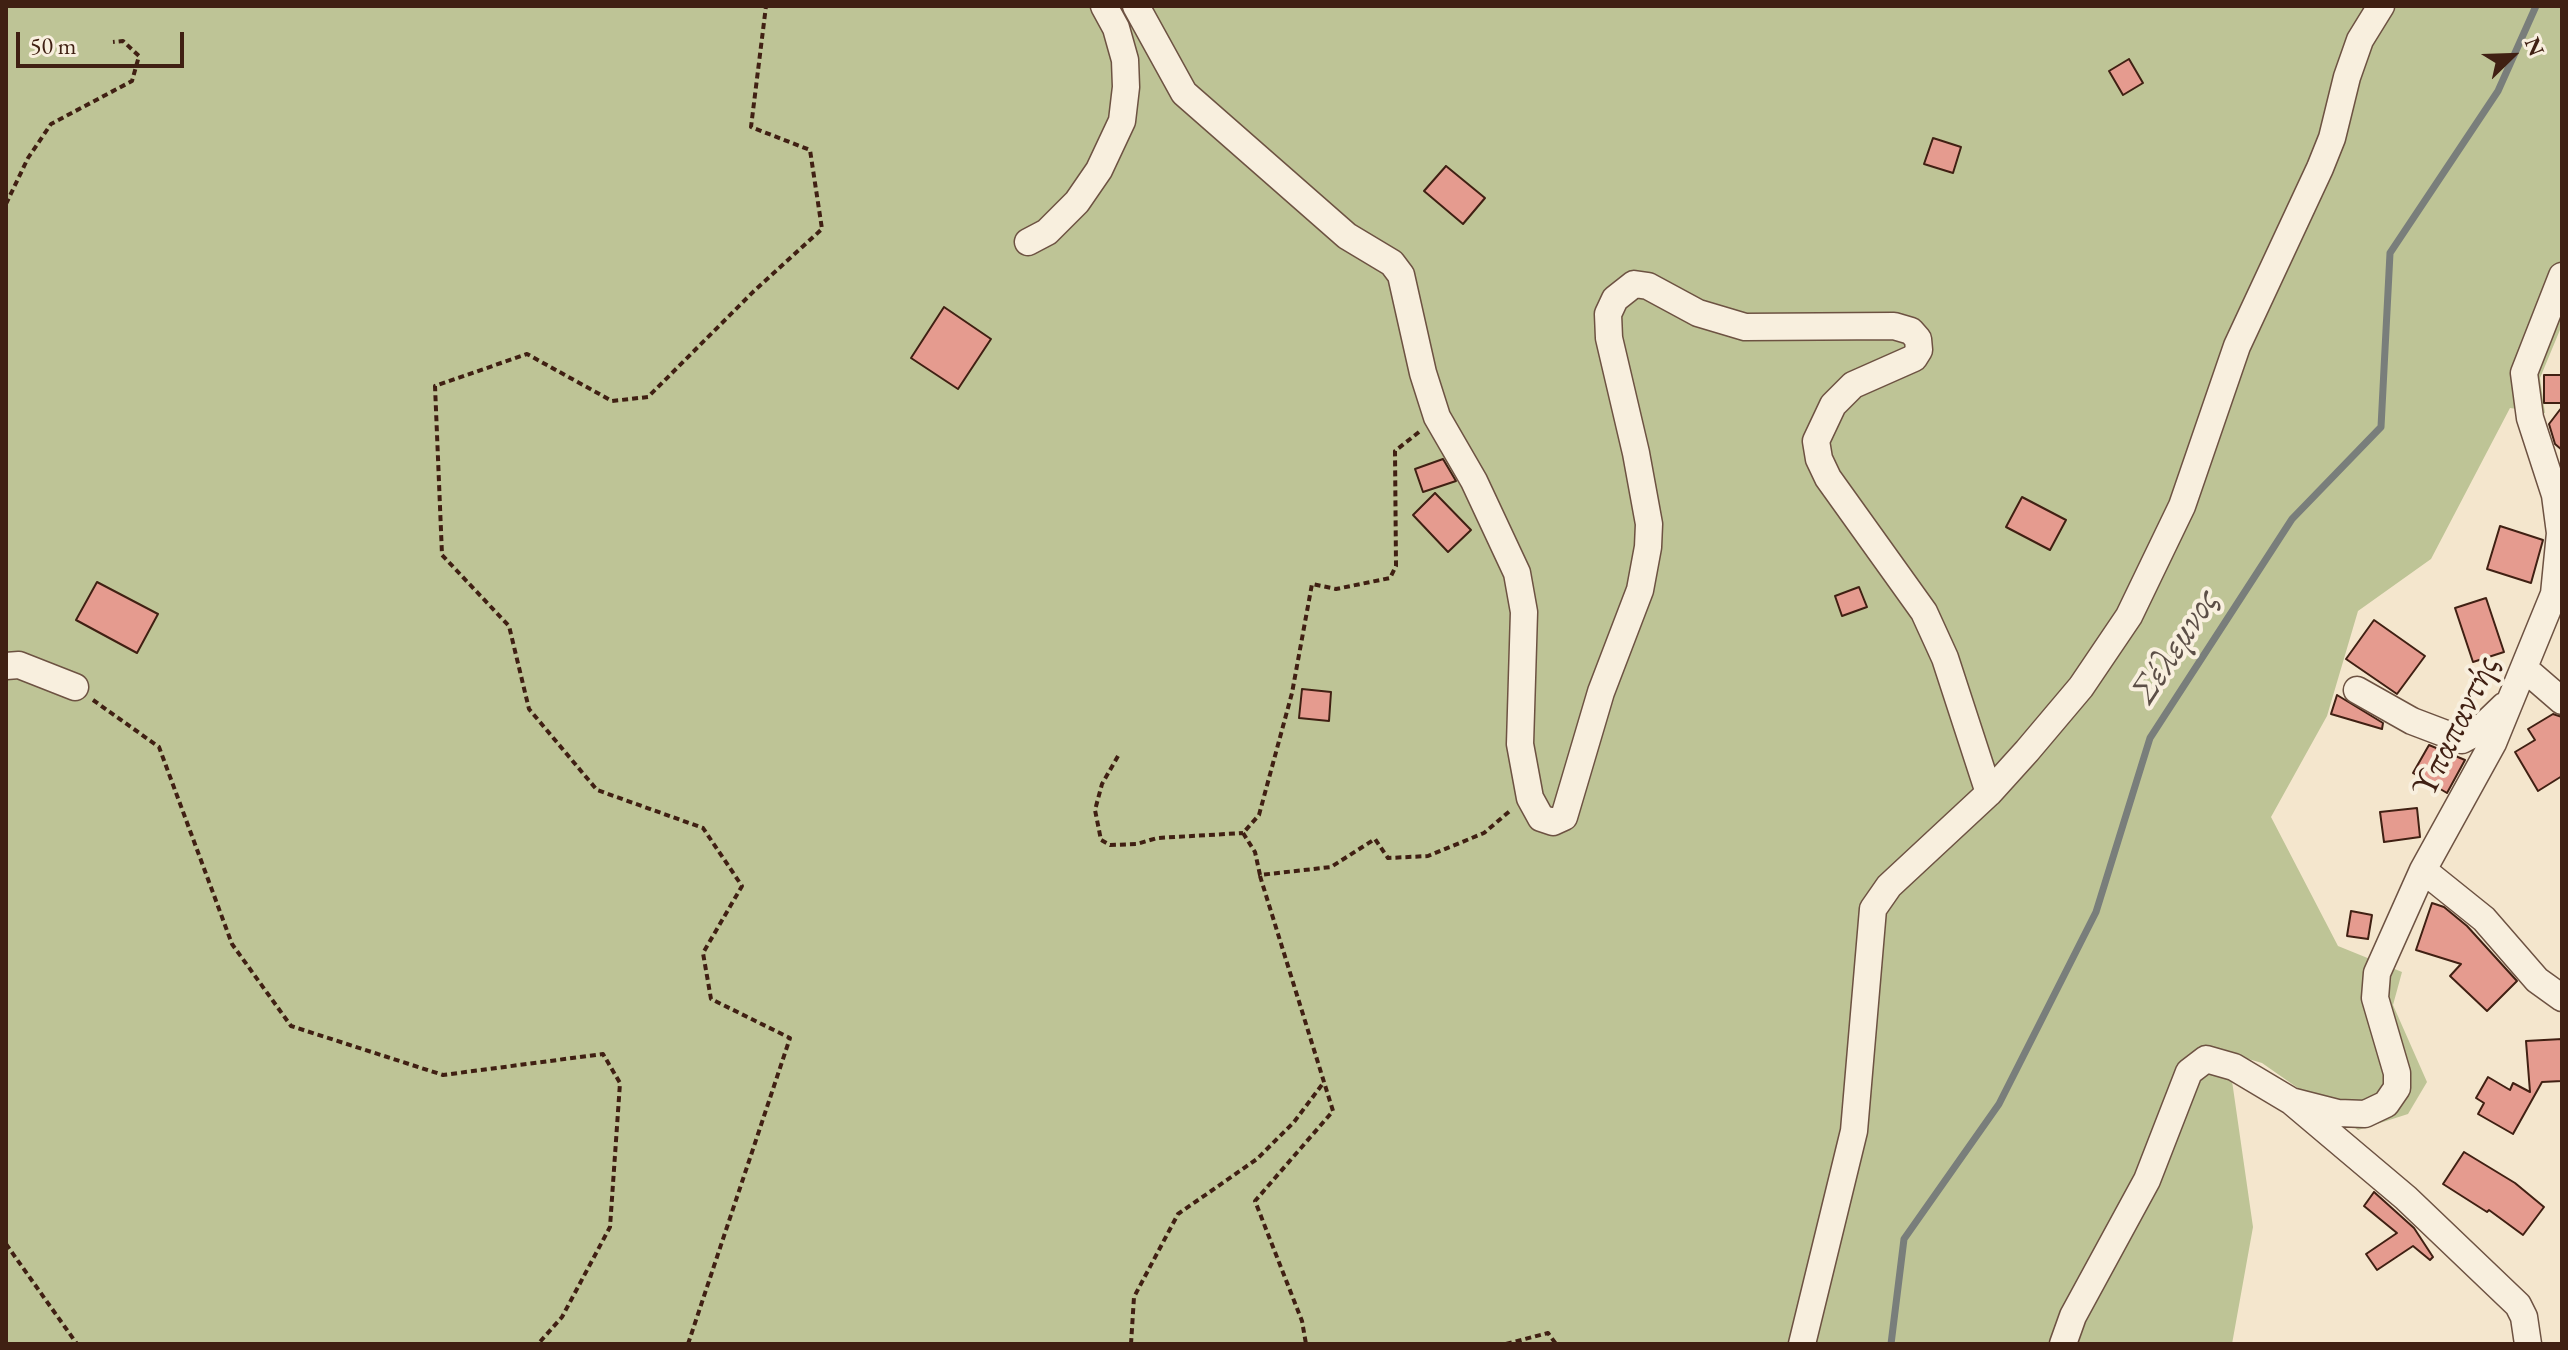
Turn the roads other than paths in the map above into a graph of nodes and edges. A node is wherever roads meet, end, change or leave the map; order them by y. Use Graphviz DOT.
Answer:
graph roads {
  1 [pos="1104,6"];
  2 [pos="1136,6"];
  3 [pos="2381,6"];
  4 [pos="1028,242"];
  5 [pos="2562,276"];
  6 [pos="2558,595"];
  7 [pos="6,666"];
  8 [pos="2525,669"];
  9 [pos="75,687"];
  10 [pos="2357,690"];
  11 [pos="2515,695"];
  12 [pos="2562,701"];
  13 [pos="1989,793"];
  14 [pos="2423,870"];
  15 [pos="2562,998"];
  16 [pos="2291,1101"];
  17 [pos="1802,1344"];
  18 [pos="2063,1344"];
  19 [pos="2528,1344"];
  1 -- 4 [label="street"];
  2 -- 13 [label="street"];
  3 -- 13 [label="street"];
  5 -- 6 [label="street, Υπαπαντής"];
  6 -- 8 [label="street, Υπαπαντής"];
  7 -- 9 [label="street"];
  8 -- 11 [label="street, Υπαπαντής"];
  8 -- 12 [label="street"];
  10 -- 11 [label="street"];
  11 -- 14 [label="street, Υπαπαντής"];
  13 -- 17 [label="street"];
  14 -- 15 [label="street"];
  14 -- 16 [label="street, Υπαπαντής"];
  16 -- 18 [label="street"];
  16 -- 19 [label="street"];
}
